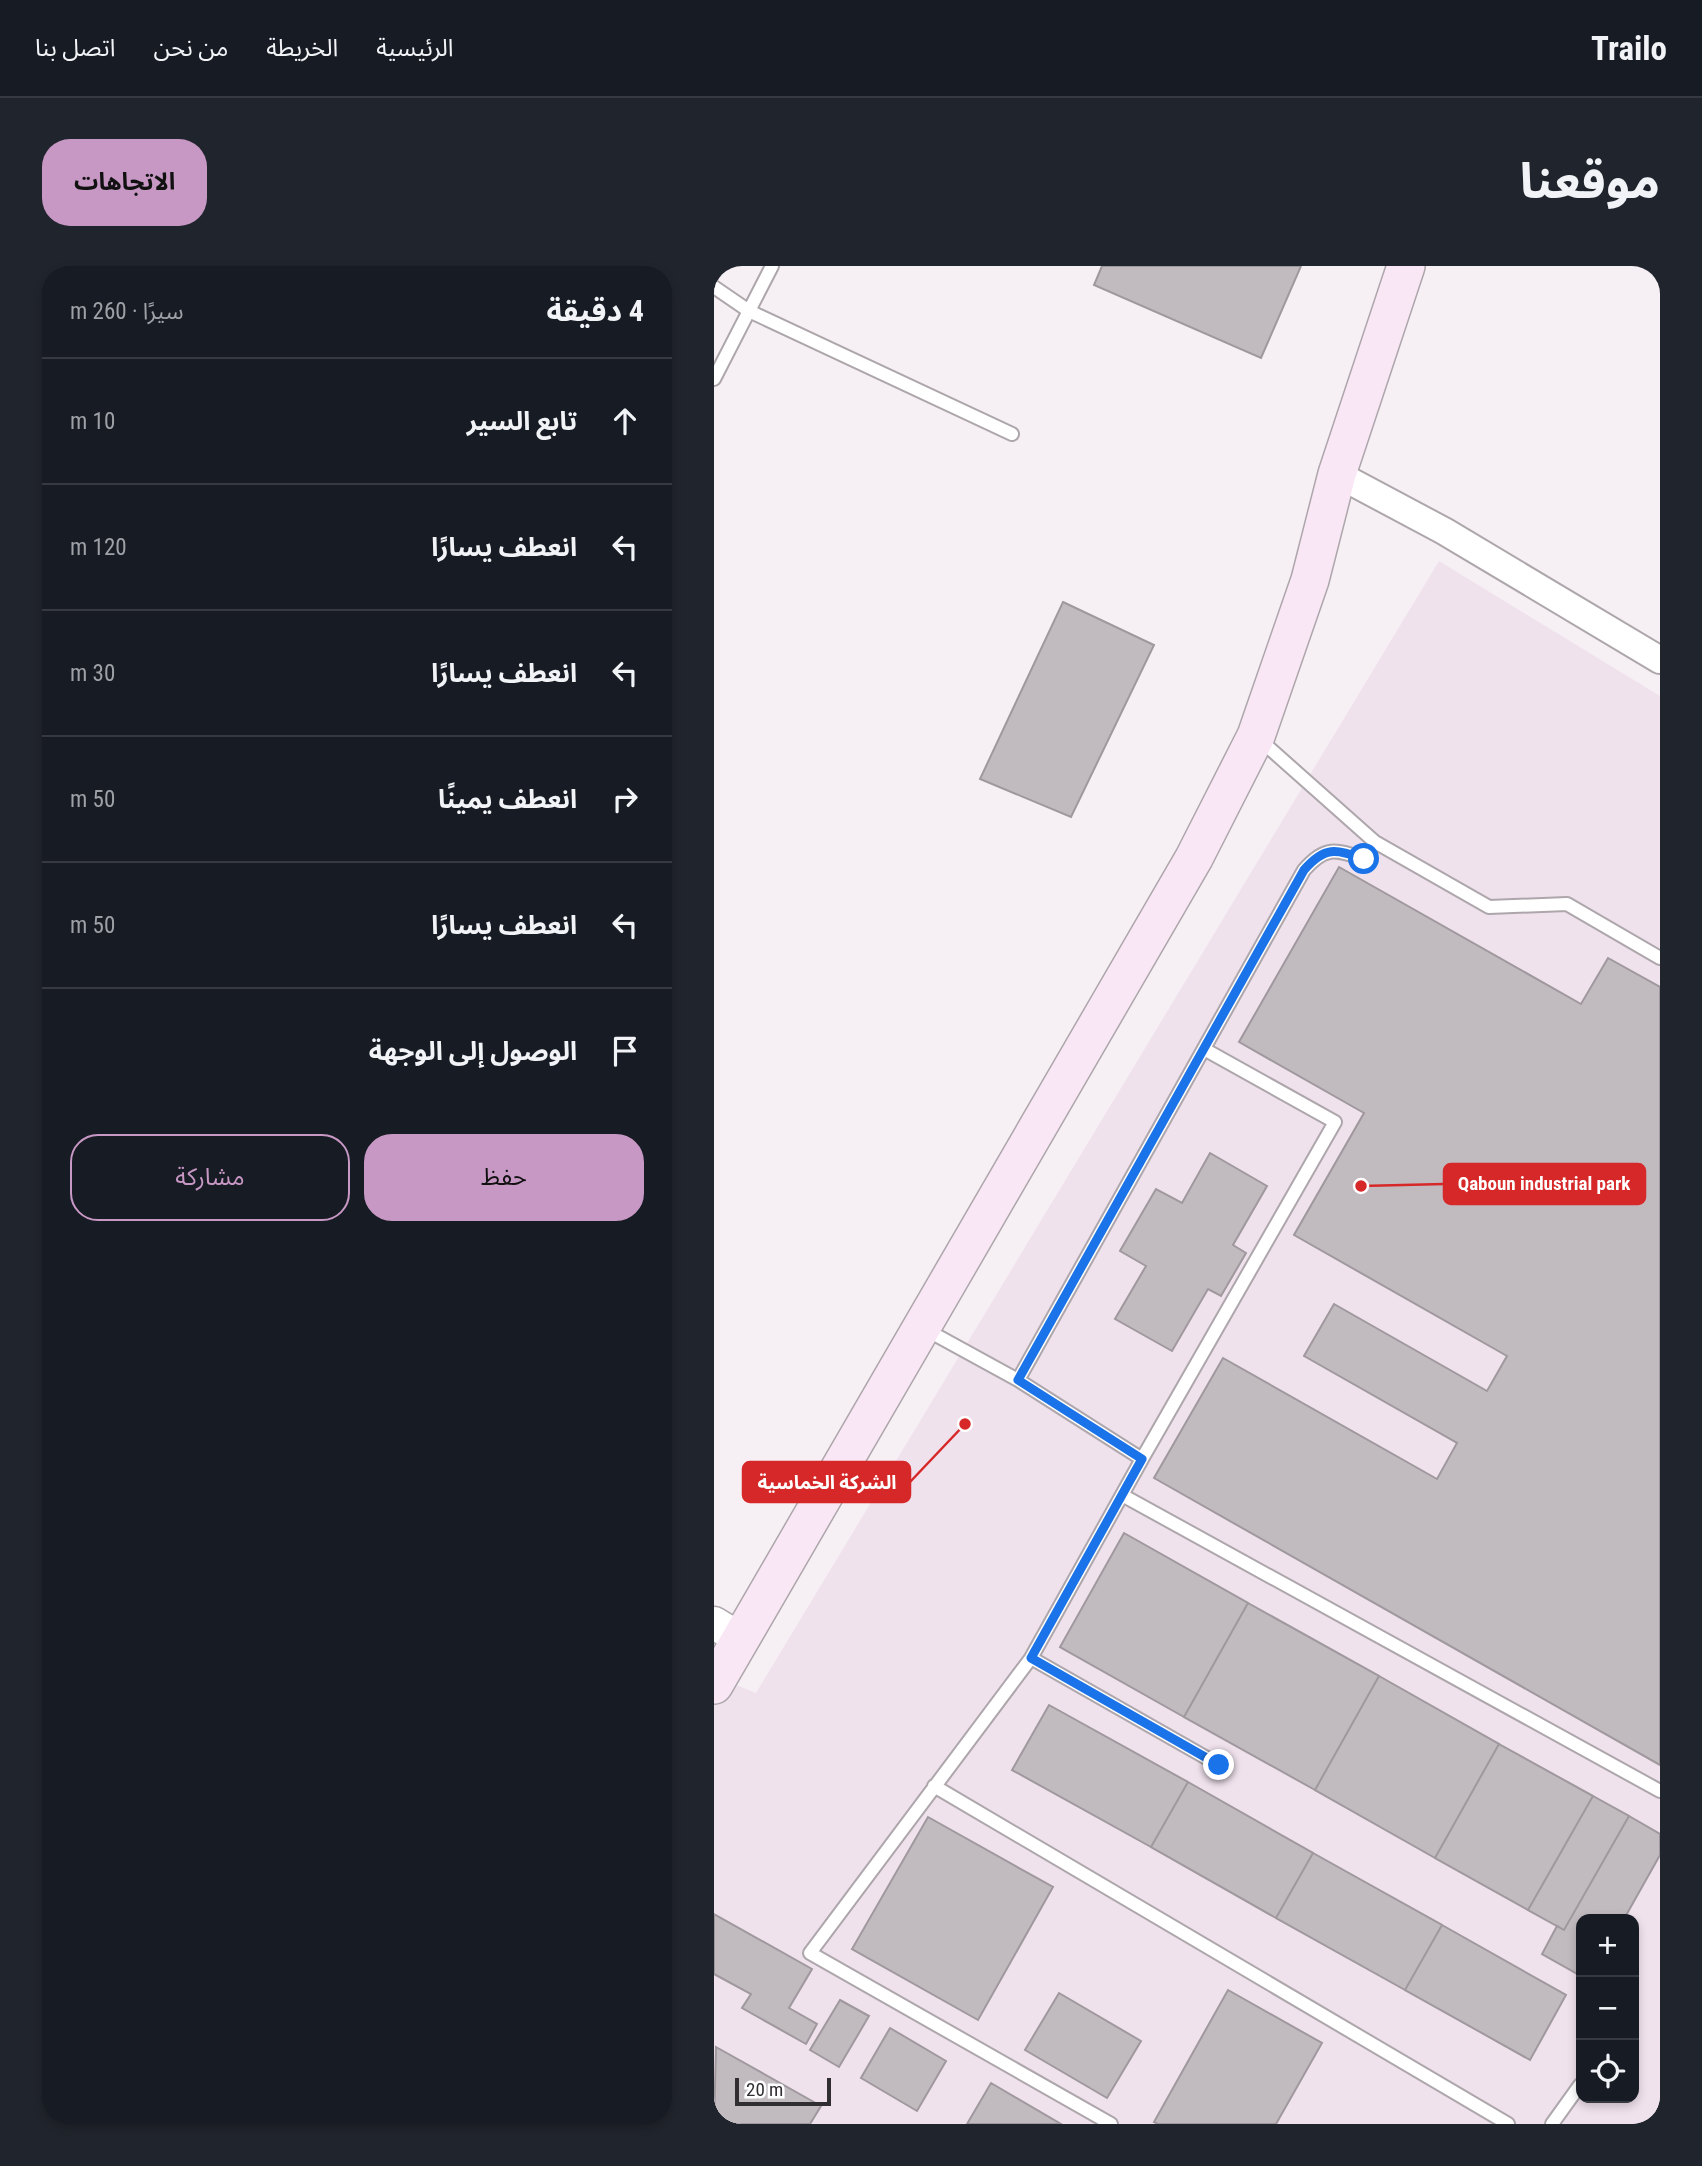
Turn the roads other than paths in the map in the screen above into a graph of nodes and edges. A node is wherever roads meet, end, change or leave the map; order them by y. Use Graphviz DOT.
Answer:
graph roads {
  1 [pos="772,266"];
  2 [pos="1406,266"];
  3 [pos="714,287"];
  4 [pos="749,311"];
  5 [pos="714,379"];
  6 [pos="1012,434"];
  7 [pos="1337,474"];
  8 [pos="1660,660"];
  9 [pos="1256,736"];
  10 [pos="1375,842"];
  11 [pos="1660,958"];
  12 [pos="1204,1049"];
  13 [pos="923,1328"];
  14 [pos="1018,1380"];
  15 [pos="1142,1459"];
  16 [pos="1122,1495"];
  17 [pos="728,1631"];
  18 [pos="1031,1658"];
  19 [pos="714,1685"];
  20 [pos="1219,1765"];
  21 [pos="934,1786"];
  22 [pos="1660,1791"];
  23 [pos="1576,2091"];
  24 [pos="1111,2124"];
  25 [pos="1508,2124"];
  26 [pos="1552,2124"];
  1 -- 4 [label="lane"];
  2 -- 7 [label="main road"];
  3 -- 4 [label="lane"];
  4 -- 5 [label="lane"];
  4 -- 6 [label="lane"];
  7 -- 8 [label="street"];
  7 -- 9 [label="main road"];
  9 -- 10 [label="lane"];
  9 -- 13 [label="main road"];
  10 -- 11 [label="lane"];
  10 -- 12 [label="lane"];
  12 -- 14 [label="lane"];
  12 -- 15 [label="lane"];
  13 -- 14 [label="lane"];
  13 -- 17 [label="main road"];
  14 -- 15 [label="lane"];
  15 -- 16 [label="lane"];
  16 -- 18 [label="lane"];
  16 -- 22 [label="lane"];
  17 -- 19 [label="main road"];
  18 -- 20 [label="lane"];
  18 -- 21 [label="lane"];
  21 -- 24 [label="lane"];
  21 -- 25 [label="lane"];
  23 -- 26 [label="lane"];
}
